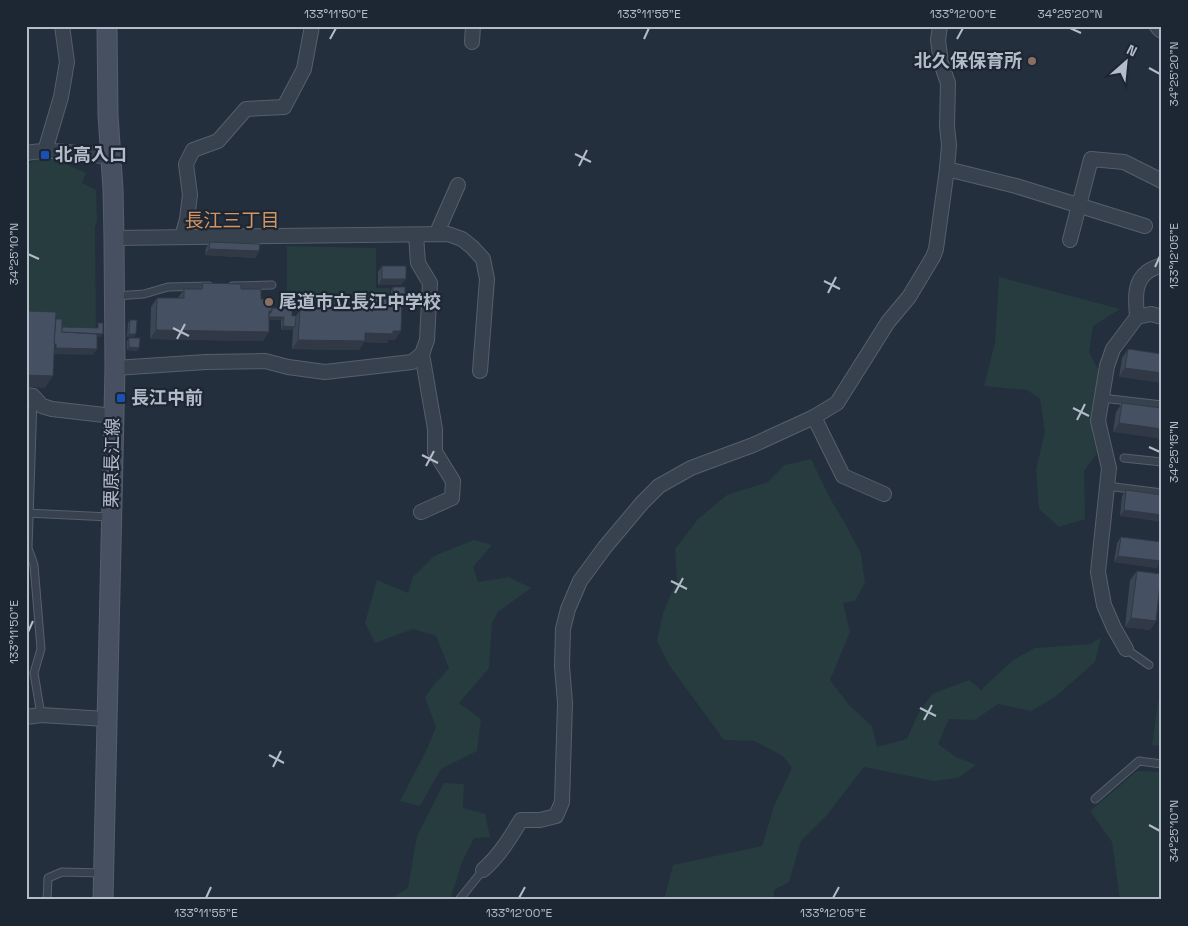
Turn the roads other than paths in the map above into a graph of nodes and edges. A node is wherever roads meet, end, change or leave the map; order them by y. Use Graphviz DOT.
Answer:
graph roads {
  1 [pos="62,26"];
  2 [pos="107,26"];
  3 [pos="312,26"];
  4 [pos="473,26"];
  5 [pos="940,26"];
  6 [pos="1159,26"];
  7 [pos="1162,29"];
  8 [pos="472,42"];
  9 [pos="44,151"];
  10 [pos="26,153"];
  11 [pos="110,157"];
  12 [pos="947,169"];
  13 [pos="1162,181"];
  14 [pos="458,185"];
  15 [pos="1079,205"];
  16 [pos="1145,226"];
  17 [pos="416,234"];
  18 [pos="440,234"];
  19 [pos="182,237"];
  20 [pos="114,238"];
  21 [pos="1070,240"];
  22 [pos="1162,266"];
  23 [pos="272,285"];
  24 [pos="215,286"];
  25 [pos="225,286"];
  26 [pos="114,296"];
  27 [pos="1137,317"];
  28 [pos="1162,317"];
  29 [pos="422,354"];
  30 [pos="114,368"];
  31 [pos="480,371"];
  32 [pos="30,396"];
  33 [pos="1102,398"];
  34 [pos="1162,405"];
  35 [pos="113,416"];
  36 [pos="814,417"];
  37 [pos="1124,458"];
  38 [pos="1162,462"];
  39 [pos="1108,486"];
  40 [pos="1162,493"];
  41 [pos="884,494"];
  42 [pos="421,512"];
  43 [pos="28,513"];
  44 [pos="111,518"];
  45 [pos="1126,650"];
  46 [pos="1149,665"];
  47 [pos="41,715"];
  48 [pos="26,717"];
  49 [pos="106,718"];
  50 [pos="1162,764"];
  51 [pos="1094,799"];
  52 [pos="483,870"];
  53 [pos="103,873"];
  54 [pos="47,900"];
  55 [pos="103,900"];
  56 [pos="459,900"];
  1 -- 9 [label="street"];
  2 -- 11 [label="main road, 栗原長江線"];
  3 -- 19 [label="street"];
  4 -- 8 [label="street"];
  5 -- 12 [label="street"];
  6 -- 7 [label="street"];
  9 -- 10 [label="street"];
  9 -- 11 [label="street"];
  11 -- 20 [label="main road, 栗原長江線"];
  12 -- 15 [label="street"];
  12 -- 36 [label="street"];
  13 -- 15 [label="street"];
  14 -- 18 [label="street"];
  15 -- 16 [label="street"];
  15 -- 21 [label="street"];
  17 -- 18 [label="street"];
  17 -- 19 [label="street"];
  17 -- 29 [label="street"];
  18 -- 31 [label="street"];
  19 -- 20 [label="street"];
  20 -- 26 [label="main road, 栗原長江線"];
  22 -- 27 [label="street"];
  23 -- 25 [label="lane"];
  24 -- 26 [label="lane"];
  26 -- 30 [label="main road, 栗原長江線"];
  27 -- 28 [label="street"];
  27 -- 33 [label="street"];
  29 -- 30 [label="street"];
  29 -- 42 [label="street"];
  30 -- 35 [label="main road, 栗原長江線"];
  32 -- 35 [label="street"];
  32 -- 43 [label="lane"];
  33 -- 34 [label="lane"];
  33 -- 39 [label="street"];
  35 -- 44 [label="main road, 栗原長江線"];
  36 -- 41 [label="street"];
  36 -- 52 [label="street"];
  37 -- 38 [label="lane"];
  39 -- 40 [label="lane"];
  39 -- 45 [label="street"];
  43 -- 44 [label="lane"];
  43 -- 47 [label="lane"];
  44 -- 49 [label="main road, 栗原長江線"];
  45 -- 46 [label="lane"];
  47 -- 48 [label="street"];
  47 -- 49 [label="street"];
  49 -- 53 [label="main road, 栗原長江線"];
  50 -- 51 [label="lane"];
  52 -- 56 [label="lane"];
  53 -- 54 [label="lane"];
  53 -- 55 [label="main road, 栗原長江線"];
}
